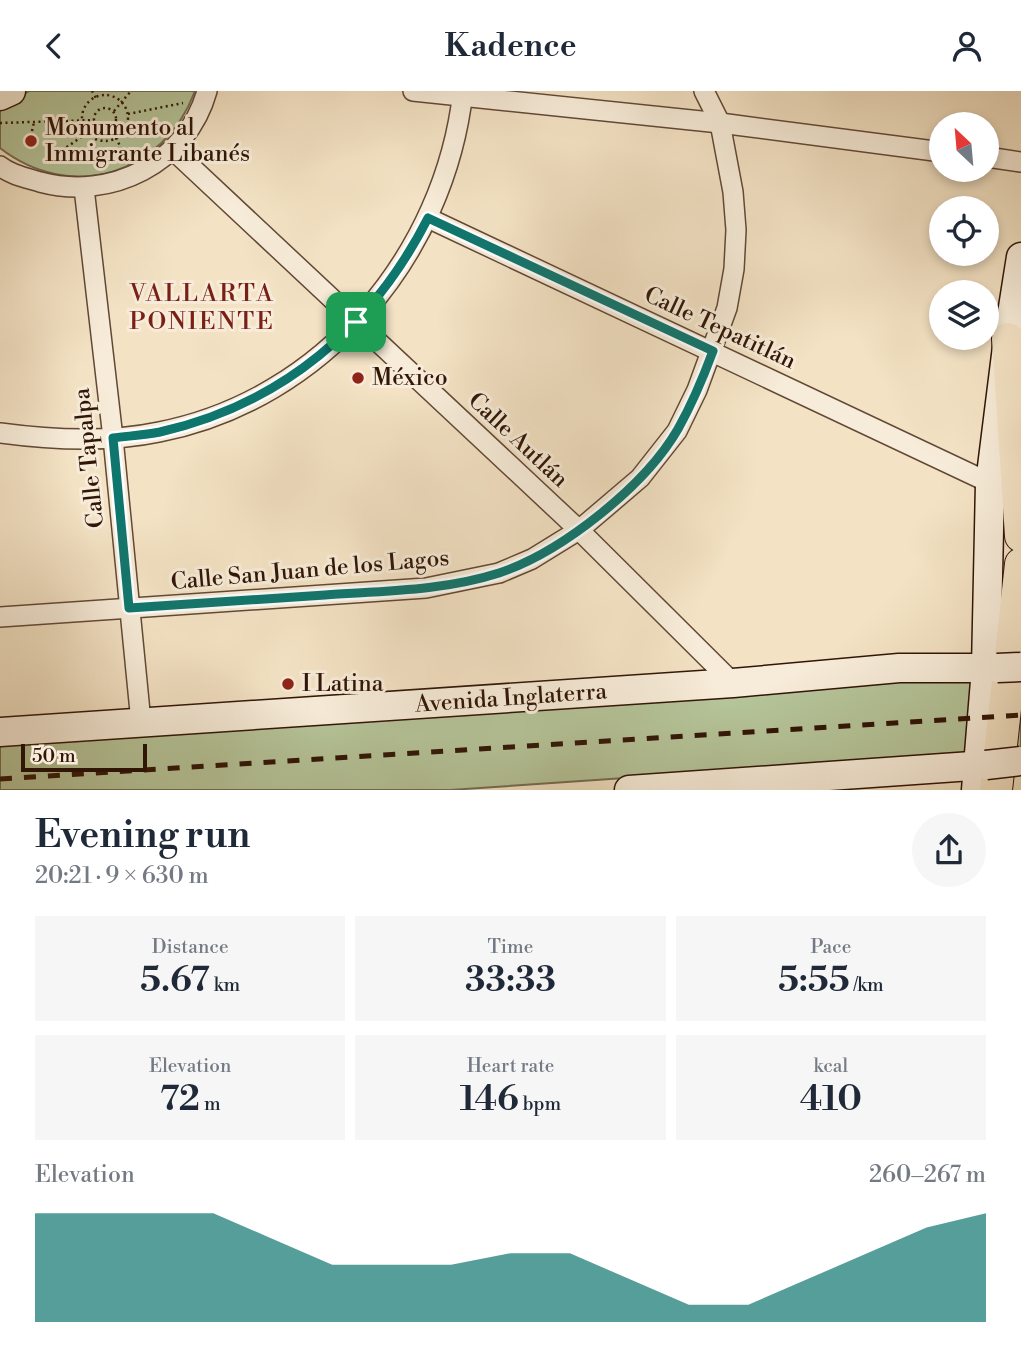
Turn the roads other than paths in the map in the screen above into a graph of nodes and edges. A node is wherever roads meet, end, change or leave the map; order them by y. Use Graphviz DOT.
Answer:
graph roads {
  1 [pos="11,91"];
  2 [pos="413,91"];
  3 [pos="704,91"];
  4 [pos="463,94"];
  5 [pos="0,96"];
  6 [pos="201,96"];
  7 [pos="720,123"];
  8 [pos="173,150"];
  9 [pos="929,150"];
  10 [pos="999,159"];
  11 [pos="1021,162"];
  12 [pos="2,171"];
  13 [pos="84,188"];
  14 [pos="428,218"];
  15 [pos="1021,257"];
  16 [pos="356,322"];
  17 [pos="1008,339"];
  18 [pos="713,351"];
  19 [pos="0,433"];
  20 [pos="113,438"];
  21 [pos="990,483"];
  22 [pos="579,530"];
  23 [pos="1021,536"];
  24 [pos="1021,563"];
  25 [pos="129,608"];
  26 [pos="0,617"];
  27 [pos="1001,668"];
  28 [pos="733,683"];
  29 [pos="141,722"];
  30 [pos="0,732"];
  31 [pos="1021,761"];
  32 [pos="984,777"];
  33 [pos="723,787"];
  34 [pos="629,790"];
  1 -- 5 [label="street"];
  2 -- 4 [label="street"];
  3 -- 7 [label="street, Calle San Juan de los Lagos"];
  4 -- 7 [label="street"];
  4 -- 14 [label="street"];
  6 -- 8 [label="street"];
  7 -- 9 [label="street"];
  7 -- 18 [label="street, Calle San Juan de los Lagos"];
  8 -- 13 [label="street"];
  8 -- 16 [label="street, Calle Autlán"];
  10 -- 11 [label="street"];
  12 -- 13 [label="street"];
  13 -- 20 [label="street, Calle Tapalpa"];
  14 -- 16 [label="street"];
  14 -- 18 [label="street, Calle Tepatitlán"];
  15 -- 17 [label="street"];
  16 -- 20 [label="street"];
  16 -- 22 [label="street, Calle Autlán"];
  17 -- 21 [label="street"];
  17 -- 23 [label="main road"];
  18 -- 21 [label="street, Calle Tepatitlán"];
  18 -- 22 [label="street, Calle San Juan de los Lagos"];
  19 -- 20 [label="street"];
  20 -- 25 [label="street, Calle Tapalpa"];
  21 -- 27 [label="street"];
  22 -- 25 [label="street, Calle San Juan de los Lagos"];
  22 -- 28 [label="street, Calle Autlán"];
  24 -- 32 [label="main road"];
  25 -- 26 [label="street, Calle San Juan de los Lagos"];
  25 -- 29 [label="street, Calle Tapalpa"];
  27 -- 28 [label="street, Avenida Inglaterra"];
  27 -- 32 [label="street"];
  28 -- 29 [label="street, Avenida Inglaterra"];
  29 -- 30 [label="street, Avenida Inglaterra"];
  31 -- 32 [label="street, bridge"];
  32 -- 33 [label="street"];
  33 -- 34 [label="street"];
}
